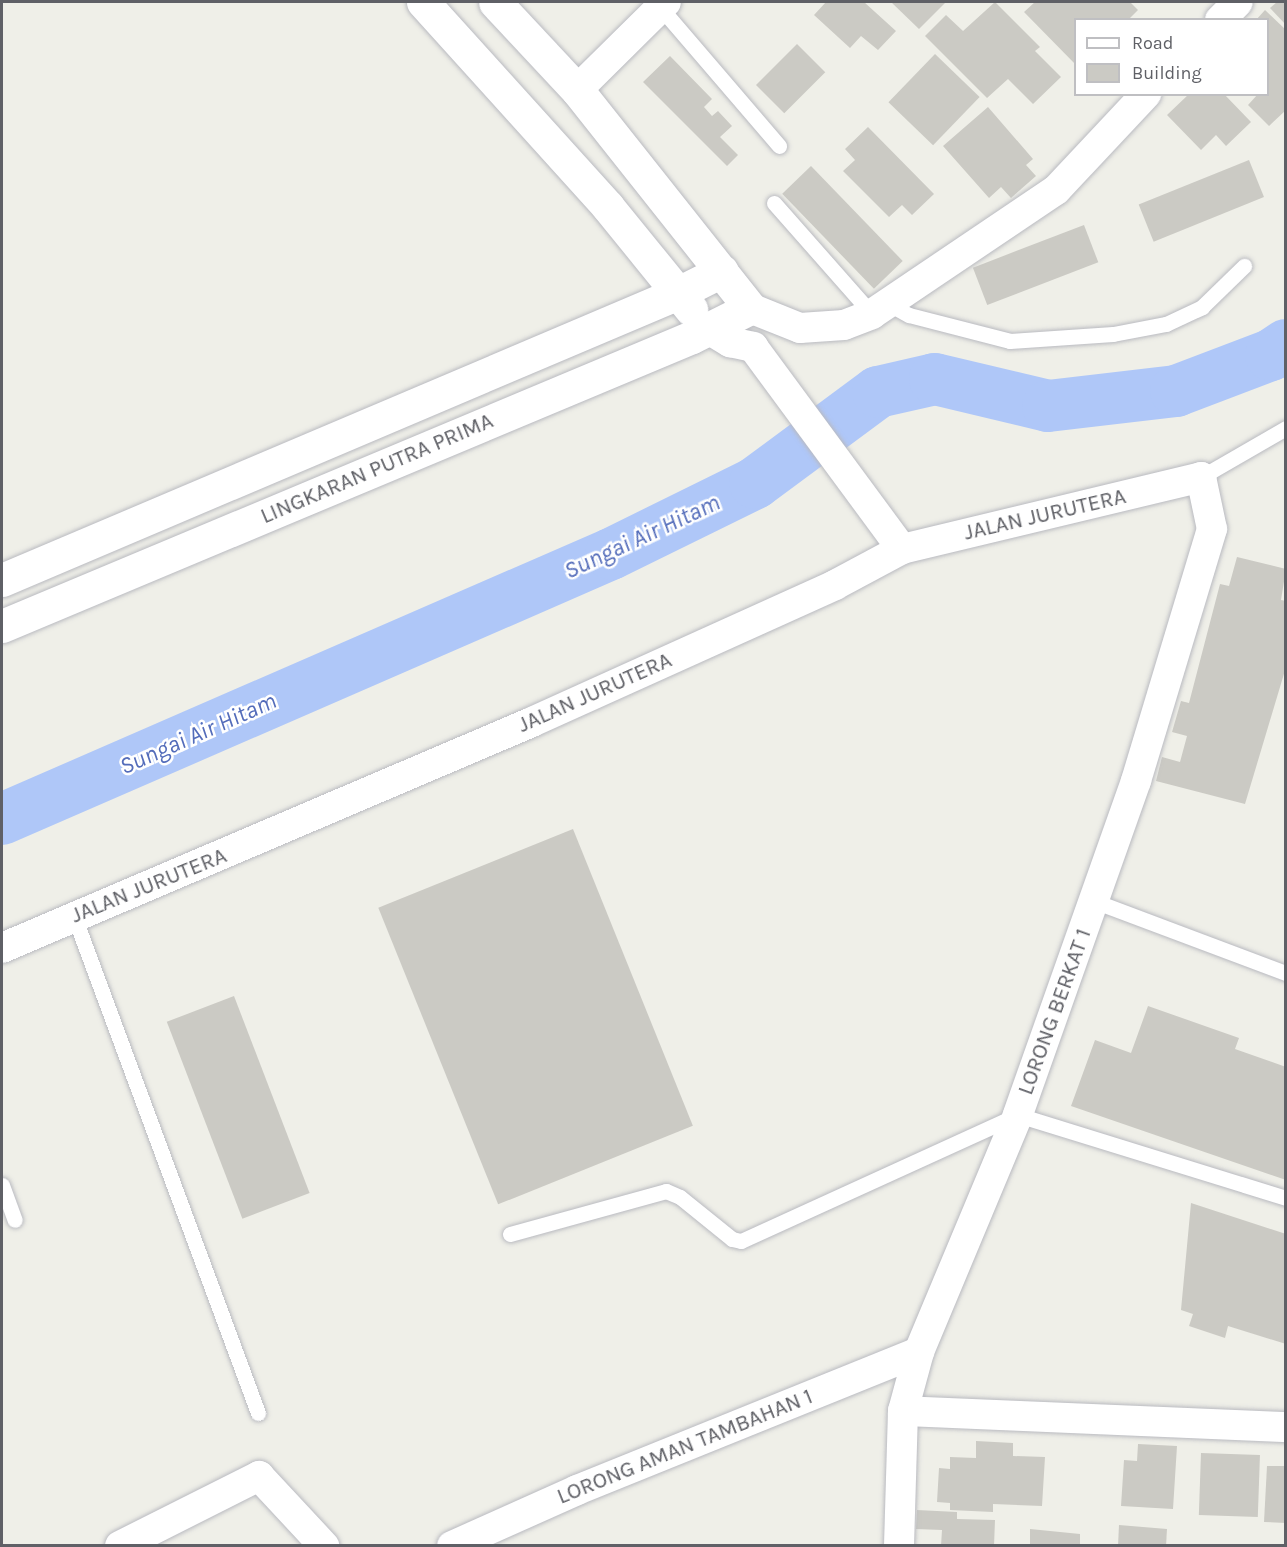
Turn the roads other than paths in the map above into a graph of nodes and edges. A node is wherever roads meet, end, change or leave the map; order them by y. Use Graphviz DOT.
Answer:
graph roads {
  1 [pos="423,2"];
  2 [pos="495,2"];
  3 [pos="1200,2"];
  4 [pos="1238,2"];
  5 [pos="663,4"];
  6 [pos="1217,18"];
  7 [pos="1221,18"];
  8 [pos="577,90"];
  9 [pos="1144,96"];
  10 [pos="779,146"];
  11 [pos="774,203"];
  12 [pos="1244,266"];
  13 [pos="722,271"];
  14 [pos="678,293"];
  15 [pos="750,308"];
  16 [pos="879,308"];
  17 [pos="708,329"];
  18 [pos="753,347"];
  19 [pos="1286,428"];
  20 [pos="1201,477"];
  21 [pos="902,549"];
  22 [pos="2,580"];
  23 [pos="2,626"];
  24 [pos="1094,901"];
  25 [pos="74,916"];
  26 [pos="2,948"];
  27 [pos="1286,973"];
  28 [pos="1018,1115"];
  29 [pos="2,1185"];
  30 [pos="1286,1198"];
  31 [pos="15,1220"];
  32 [pos="510,1234"];
  33 [pos="919,1352"];
  34 [pos="903,1412"];
  35 [pos="258,1413"];
  36 [pos="1286,1427"];
  37 [pos="120,1545"];
  38 [pos="324,1545"];
  39 [pos="452,1545"];
  40 [pos="899,1545"];
  1 -- 14 [label="main road"];
  2 -- 8 [label="main road"];
  3 -- 6 [label="street"];
  4 -- 7 [label="street"];
  5 -- 8 [label="street"];
  5 -- 10 [label="lane"];
  8 -- 13 [label="main road"];
  9 -- 16 [label="street"];
  11 -- 16 [label="lane"];
  12 -- 16 [label="lane"];
  13 -- 14 [label="main road, LINGKARAN PUTRA PRIMA"];
  13 -- 15 [label="main road"];
  14 -- 17 [label="main road"];
  14 -- 22 [label="main road, LINGKARAN PUTRA PRIMA"];
  15 -- 16 [label="street"];
  15 -- 17 [label="main road, LINGKARAN PUTRA PRIMA"];
  15 -- 18 [label="street"];
  17 -- 18 [label="street"];
  17 -- 23 [label="main road, LINGKARAN PUTRA PRIMA"];
  18 -- 21 [label="street"];
  19 -- 20 [label="lane"];
  20 -- 21 [label="street, JALAN JURUTERA"];
  20 -- 24 [label="street, LORONG BERKAT 1"];
  21 -- 25 [label="street, JALAN JURUTERA"];
  24 -- 27 [label="lane"];
  24 -- 28 [label="street, LORONG BERKAT 1"];
  25 -- 26 [label="street, JALAN JURUTERA"];
  25 -- 35 [label="lane"];
  28 -- 30 [label="lane"];
  28 -- 32 [label="lane"];
  28 -- 33 [label="street, LORONG BERKAT 1"];
  29 -- 31 [label="lane"];
  33 -- 34 [label="street, LORONG BERKAT 1"];
  33 -- 39 [label="street, LORONG AMAN TAMBAHAN 1"];
  34 -- 36 [label="street"];
  34 -- 40 [label="street, LORONG BERKAT 1"];
  37 -- 38 [label="street"];
}
